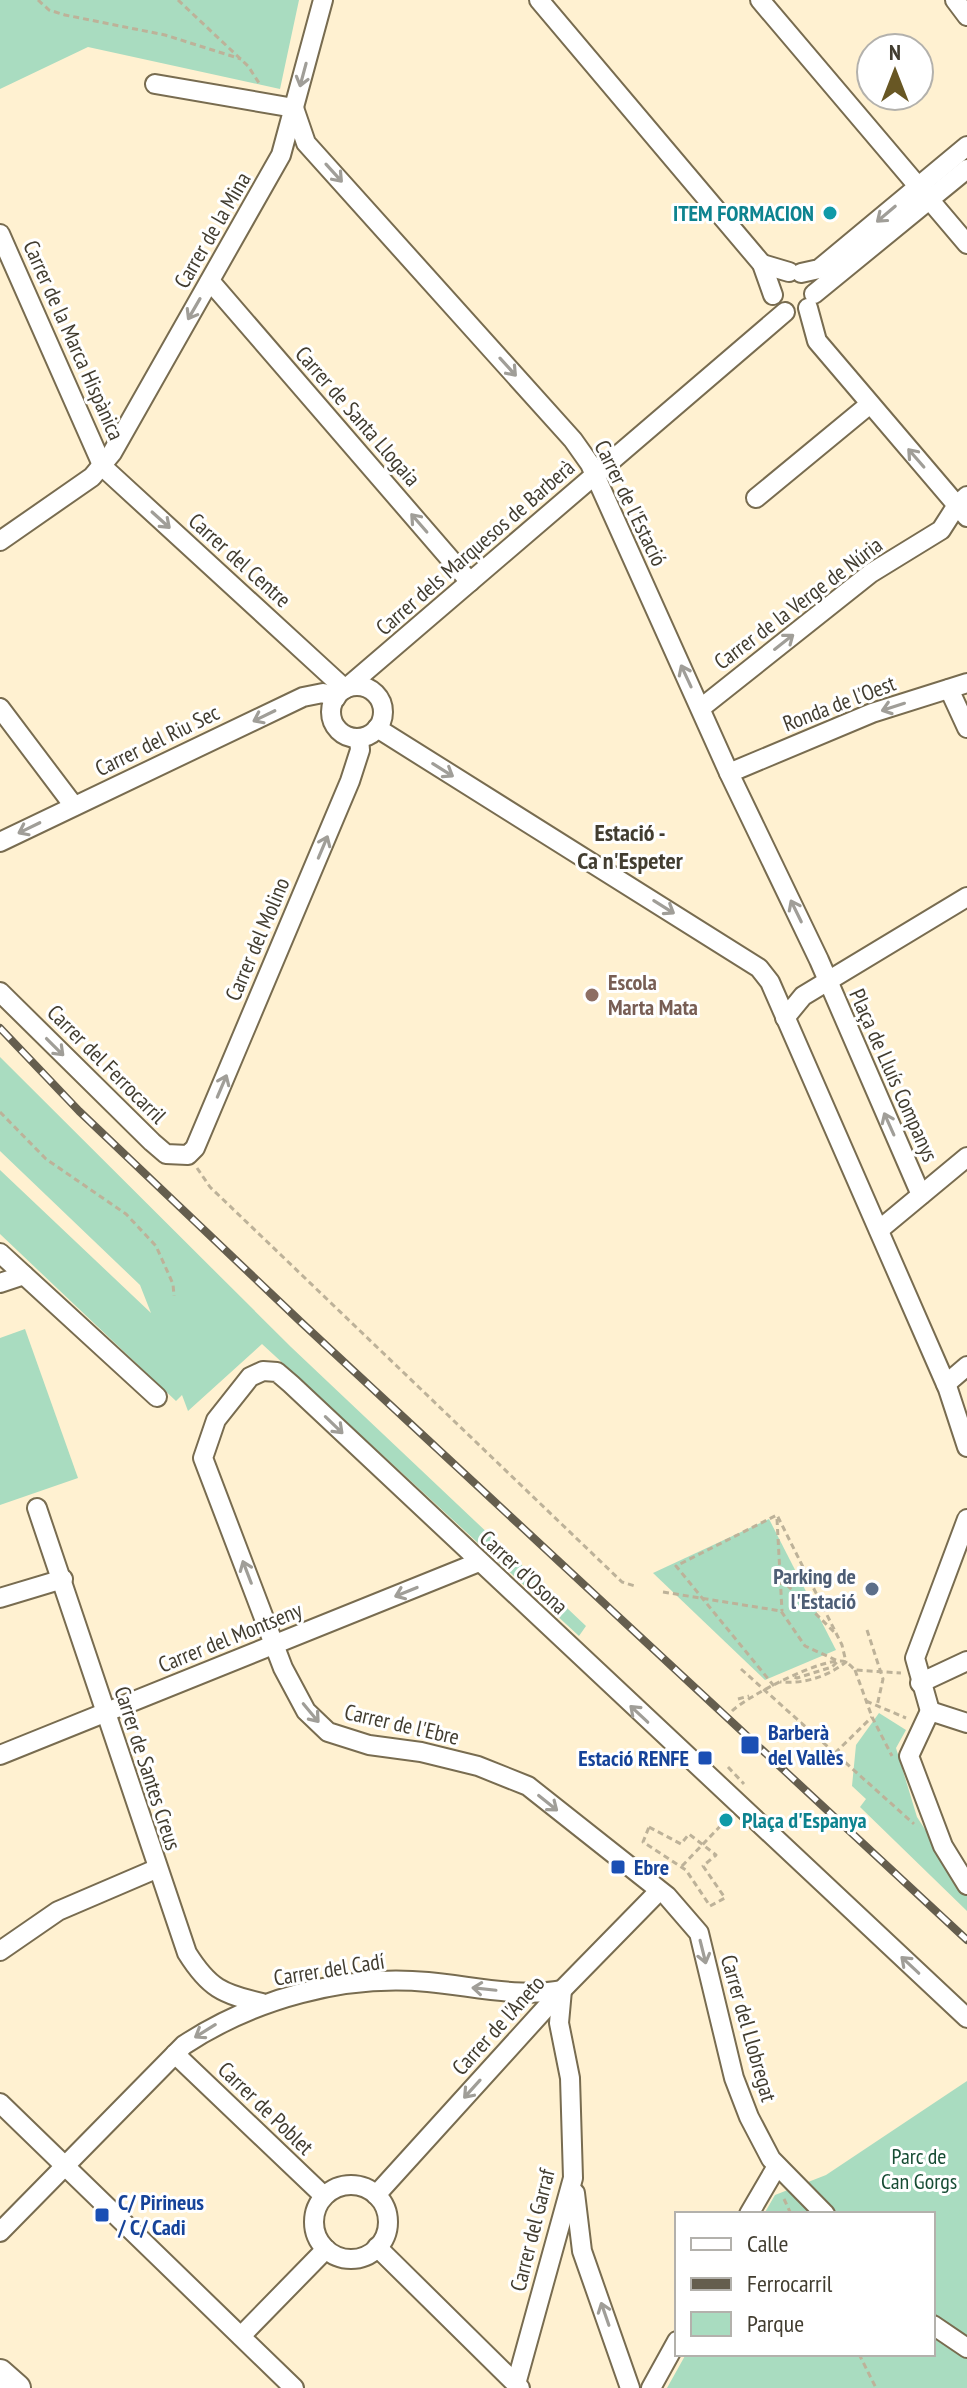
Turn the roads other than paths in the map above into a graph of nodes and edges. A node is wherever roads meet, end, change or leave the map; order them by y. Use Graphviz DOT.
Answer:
graph roads {
  1 [pos="323,0"];
  2 [pos="539,0"];
  3 [pos="760,0"];
  4 [pos="955,0"];
  5 [pos="967,16"];
  6 [pos="155,84"];
  7 [pos="294,108"];
  8 [pos="967,146"];
  9 [pos="967,169"];
  10 [pos="924,194"];
  11 [pos="0,234"];
  12 [pos="967,244"];
  13 [pos="762,264"];
  14 [pos="795,272"];
  15 [pos="210,281"];
  16 [pos="773,295"];
  17 [pos="811,301"];
  18 [pos="785,312"];
  19 [pos="870,404"];
  20 [pos="103,467"];
  21 [pos="595,473"];
  22 [pos="756,498"];
  23 [pos="964,506"];
  24 [pos="0,541"];
  25 [pos="470,582"];
  26 [pos="379,662"];
  27 [pos="958,686"];
  28 [pos="341,693"];
  29 [pos="375,693"];
  30 [pos="0,708"];
  31 [pos="701,708"];
  32 [pos="377,728"];
  33 [pos="967,728"];
  34 [pos="359,738"];
  35 [pos="729,773"];
  36 [pos="74,806"];
  37 [pos="0,842"];
  38 [pos="967,897"];
  39 [pos="827,983"];
  40 [pos="0,992"];
  41 [pos="785,1018"];
  42 [pos="188,1155"];
  43 [pos="967,1157"];
  44 [pos="921,1195"];
  45 [pos="879,1230"];
  46 [pos="0,1253"];
  47 [pos="24,1275"];
  48 [pos="0,1283"];
  49 [pos="967,1366"];
  50 [pos="277,1372"];
  51 [pos="946,1384"];
  52 [pos="157,1397"];
  53 [pos="967,1447"];
  54 [pos="37,1508"];
  55 [pos="967,1519"];
  56 [pos="479,1562"];
  57 [pos="63,1579"];
  58 [pos="0,1598"];
  59 [pos="275,1645"];
  60 [pos="967,1661"];
  61 [pos="920,1683"];
  62 [pos="930,1711"];
  63 [pos="104,1713"];
  64 [pos="967,1723"];
  65 [pos="0,1755"];
  66 [pos="156,1869"];
  67 [pos="967,1885"];
  68 [pos="659,1891"];
  69 [pos="0,1951"];
  70 [pos="562,1990"];
  71 [pos="262,2003"];
  72 [pos="967,2018"];
  73 [pos="175,2054"];
  74 [pos="0,2103"];
  75 [pos="64,2166"];
  76 [pos="777,2166"];
  77 [pos="573,2178"];
  78 [pos="376,2195"];
  79 [pos="324,2196"];
  80 [pos="750,2212"];
  81 [pos="823,2212"];
  82 [pos="0,2232"];
  83 [pos="377,2247"];
  84 [pos="326,2249"];
  85 [pos="935,2326"];
  86 [pos="241,2336"];
  87 [pos="675,2345"];
  88 [pos="967,2348"];
  89 [pos="0,2373"];
  90 [pos="518,2386"];
  91 [pos="17,2388"];
  92 [pos="294,2388"];
  93 [pos="630,2388"];
  94 [pos="651,2388"];
  1 -- 7 [label="street, Carrer de la Mina, one-way"];
  2 -- 13 [label="street"];
  3 -- 10 [label="street"];
  4 -- 5 [label="street"];
  6 -- 7 [label="street"];
  7 -- 15 [label="street, Carrer de la Mina"];
  7 -- 21 [label="street, Carrer de l'Estació, one-way"];
  8 -- 10 [label="street"];
  9 -- 10 [label="street"];
  10 -- 12 [label="street"];
  10 -- 14 [label="street, one-way"];
  10 -- 17 [label="street"];
  11 -- 20 [label="street, Carrer de la Marca Hispànica"];
  13 -- 14 [label="street"];
  13 -- 16 [label="street"];
  14 -- 16 [label="street"];
  14 -- 17 [label="street"];
  15 -- 20 [label="street, Carrer de la Mina, one-way"];
  25 -- 15 [label="street, Carrer de Santa Llogaia, one-way"];
  16 -- 18 [label="street"];
  17 -- 18 [label="street"];
  17 -- 19 [label="street"];
  18 -- 21 [label="street, Carrer dels Marquesos de Barberà"];
  19 -- 22 [label="street"];
  23 -- 19 [label="street, one-way"];
  20 -- 24 [label="street"];
  20 -- 28 [label="street, Carrer del Centre, one-way"];
  21 -- 25 [label="street, Carrer dels Marquesos de Barberà"];
  31 -- 21 [label="street, Carrer de l'Estació, one-way"];
  31 -- 23 [label="street, Carrer de la Verge de Núria, one-way"];
  25 -- 26 [label="street, Carrer dels Marquesos de Barberà"];
  26 -- 28 [label="street, Carrer dels Marquesos de Barberà"];
  26 -- 29 [label="street, Carrer dels Marquesos de Barberà"];
  27 -- 33 [label="street"];
  27 -- 35 [label="street, Ronda de l'Oest, one-way"];
  28 -- 29 [label="street"];
  28 -- 34 [label="street"];
  28 -- 36 [label="street, Carrer del Riu Sec, one-way"];
  29 -- 32 [label="street"];
  30 -- 36 [label="street"];
  31 -- 35 [label="street, Carrer de l'Estació"];
  32 -- 34 [label="street"];
  32 -- 41 [label="street, one-way"];
  42 -- 34 [label="street, Carrer del Molino, one-way"];
  39 -- 35 [label="street, Carrer de l'Estació, one-way"];
  36 -- 37 [label="street, Carrer del Riu Sec, one-way"];
  38 -- 39 [label="street"];
  39 -- 41 [label="street, Plaça de Lluís Companys"];
  44 -- 39 [label="street, Plaça de Lluís Companys, one-way"];
  40 -- 42 [label="street, Carrer del Ferrocarril, one-way"];
  41 -- 45 [label="street"];
  43 -- 44 [label="street"];
  44 -- 45 [label="street, Plaça de Lluís Companys"];
  45 -- 51 [label="street"];
  46 -- 47 [label="street"];
  47 -- 48 [label="street"];
  47 -- 52 [label="street"];
  49 -- 51 [label="street"];
  50 -- 56 [label="street, Carrer d'Osona, one-way"];
  59 -- 50 [label="street, Carrer de l'Ebre, one-way"];
  51 -- 53 [label="street"];
  54 -- 57 [label="street, Carrer de Santes Creus"];
  55 -- 61 [label="street"];
  56 -- 59 [label="street, Carrer del Montseny, one-way"];
  72 -- 56 [label="street, Carrer d'Osona, one-way"];
  57 -- 58 [label="street"];
  57 -- 63 [label="street, Carrer de Santes Creus"];
  59 -- 63 [label="street, Carrer del Montseny"];
  59 -- 68 [label="street, Carrer de l'Ebre, one-way"];
  60 -- 61 [label="street"];
  61 -- 62 [label="street"];
  62 -- 64 [label="street"];
  62 -- 67 [label="street"];
  63 -- 65 [label="street, Carrer del Montseny"];
  63 -- 66 [label="street, Carrer de Santes Creus"];
  66 -- 69 [label="street"];
  66 -- 71 [label="street, Carrer de Santes Creus"];
  68 -- 70 [label="street, Carrer de l'Aneto"];
  68 -- 76 [label="street, Carrer del Llobregat, one-way"];
  70 -- 71 [label="street, Carrer del Cadí, one-way"];
  70 -- 77 [label="street, Carrer del Garraf"];
  70 -- 78 [label="street, Carrer de l'Aneto, one-way"];
  71 -- 73 [label="street, Carrer del Cadí, one-way"];
  73 -- 75 [label="street, Carrer del Cadí"];
  73 -- 79 [label="street, Carrer de Poblet"];
  74 -- 75 [label="street"];
  75 -- 82 [label="street, Carrer del Cadí"];
  75 -- 86 [label="street"];
  76 -- 80 [label="street"];
  76 -- 81 [label="street, Carrer del Llobregat"];
  77 -- 90 [label="street, Carrer del Garraf"];
  93 -- 77 [label="street, one-way"];
  78 -- 79 [label="street"];
  78 -- 83 [label="street"];
  79 -- 84 [label="street"];
  83 -- 84 [label="street"];
  83 -- 90 [label="street"];
  84 -- 86 [label="street"];
  85 -- 88 [label="street"];
  86 -- 92 [label="street"];
  87 -- 94 [label="street"];
  89 -- 91 [label="street"];
}
